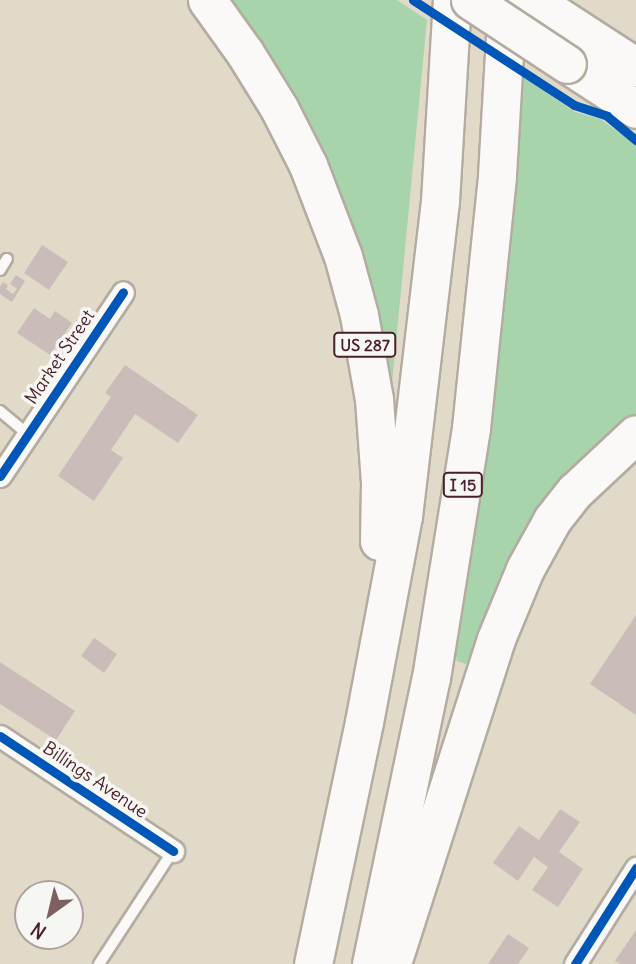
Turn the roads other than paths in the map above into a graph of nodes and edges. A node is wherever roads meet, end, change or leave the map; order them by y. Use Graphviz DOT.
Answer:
graph roads {
  1 [pos="207,0"];
  2 [pos="452,0"];
  3 [pos="470,0"];
  4 [pos="507,0"];
  5 [pos="533,0"];
  6 [pos="636,67"];
  7 [pos="636,108"];
  8 [pos="7,259"];
  9 [pos="0,270"];
  10 [pos="123,292"];
  11 [pos="0,411"];
  12 [pos="27,434"];
  13 [pos="636,434"];
  14 [pos="0,475"];
  15 [pos="365,722"];
  16 [pos="0,736"];
  17 [pos="173,851"];
  18 [pos="636,868"];
  19 [pos="99,964"];
  20 [pos="313,964"];
  21 [pos="371,964"];
  22 [pos="392,964"];
  23 [pos="575,964"];
  1 -- 15 [label="highway, US 287"];
  2 -- 15 [label="highway"];
  3 -- 7 [label="highway, bridge"];
  4 -- 21 [label="highway, I 15"];
  5 -- 6 [label="highway"];
  8 -- 9 [label="lane"];
  10 -- 12 [label="street, Market Street"];
  11 -- 12 [label="lane"];
  12 -- 14 [label="street, Market Street"];
  13 -- 22 [label="highway"];
  15 -- 20 [label="highway"];
  16 -- 17 [label="street, Billings Avenue"];
  17 -- 19 [label="lane"];
  18 -- 23 [label="street"];
}
